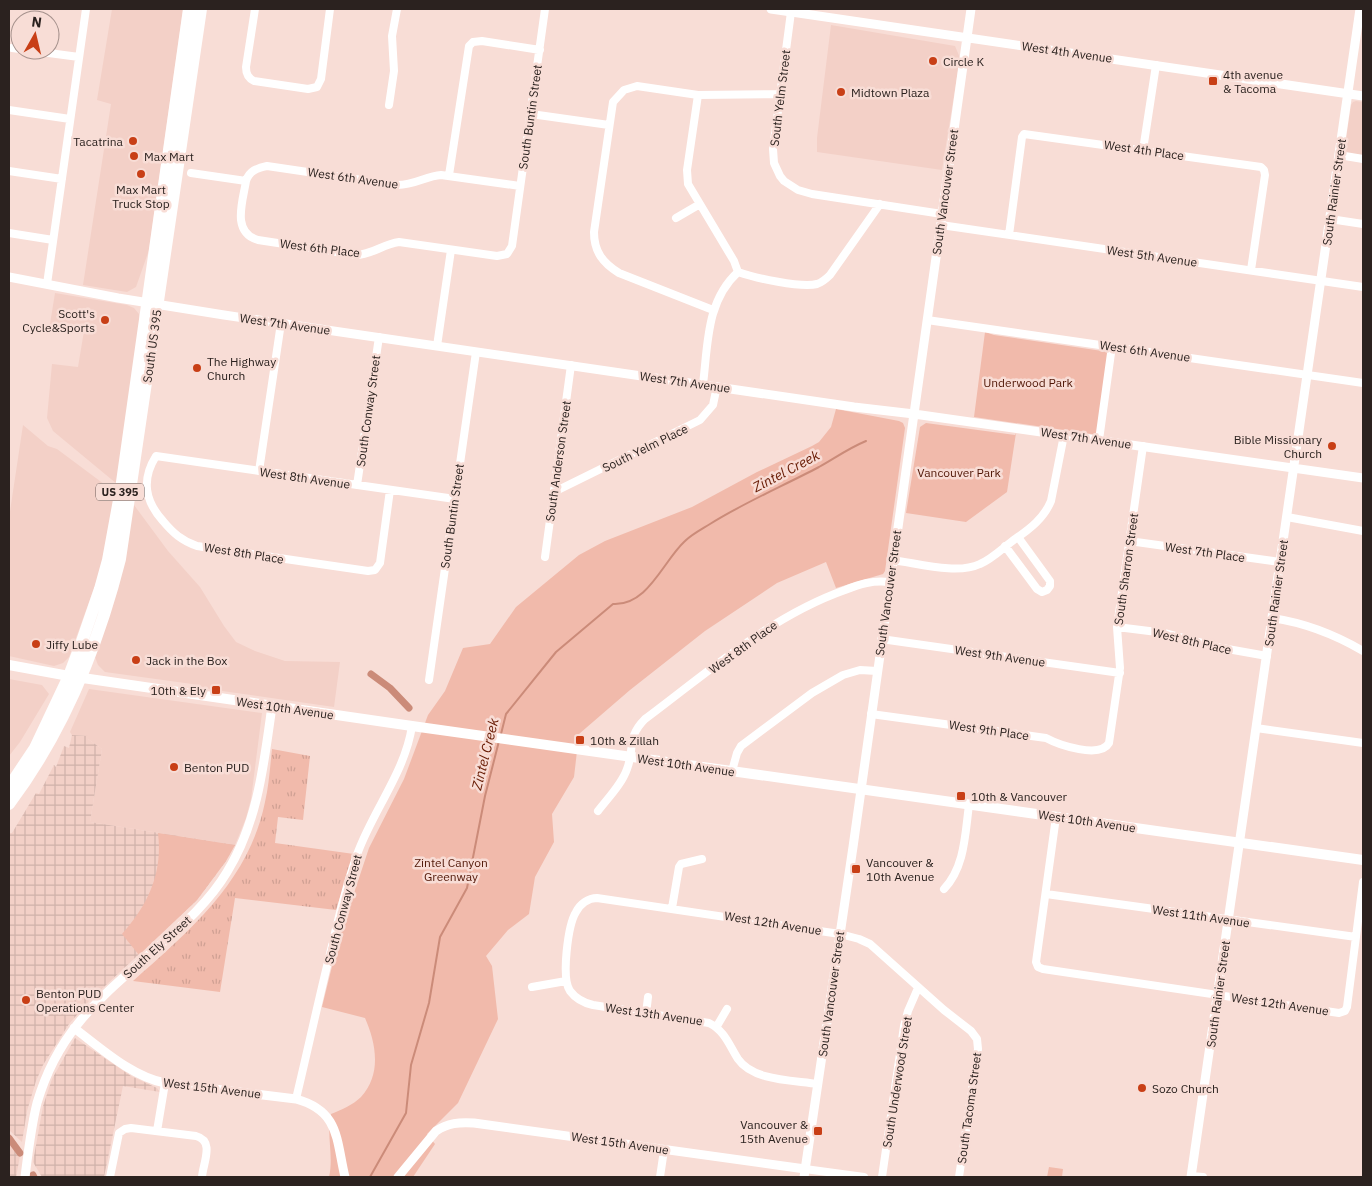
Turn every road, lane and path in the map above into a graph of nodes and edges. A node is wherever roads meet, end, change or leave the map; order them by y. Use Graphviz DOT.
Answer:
graph roads {
  1 [pos="86,9"];
  2 [pos="189,9"];
  3 [pos="201,9"];
  4 [pos="255,9"];
  5 [pos="330,9"];
  6 [pos="397,9"];
  7 [pos="546,9"];
  8 [pos="771,9"];
  9 [pos="971,9"];
  10 [pos="1360,9"];
  11 [pos="807,11"];
  12 [pos="791,12"];
  13 [pos="967,38"];
  14 [pos="540,50"];
  15 [pos="60,55"];
  16 [pos="79,58"];
  17 [pos="1156,65"];
  18 [pos="1348,93"];
  19 [pos="698,94"];
  20 [pos="780,94"];
  21 [pos="1363,96"];
  22 [pos="389,106"];
  23 [pos="9,110"];
  24 [pos="531,114"];
  25 [pos="70,119"];
  26 [pos="609,125"];
  27 [pos="1143,150"];
  28 [pos="1339,155"];
  29 [pos="1363,159"];
  30 [pos="9,171"];
  31 [pos="190,173"];
  32 [pos="449,175"];
  33 [pos="62,179"];
  34 [pos="246,181"];
  35 [pos="520,186"];
  36 [pos="700,204"];
  37 [pos="880,204"];
  38 [pos="942,214"];
  39 [pos="676,218"];
  40 [pos="1330,219"];
  41 [pos="1363,224"];
  42 [pos="941,225"];
  43 [pos="9,233"];
  44 [pos="1009,235"];
  45 [pos="53,240"];
  46 [pos="451,250"];
  47 [pos="507,254"];
  48 [pos="1252,270"];
  49 [pos="738,272"];
  50 [pos="9,277"];
  51 [pos="1321,280"];
  52 [pos="47,284"];
  53 [pos="1363,286"];
  54 [pos="153,303"];
  55 [pos="713,310"];
  56 [pos="927,320"];
  57 [pos="281,323"];
  58 [pos="379,337"];
  59 [pos="437,346"];
  60 [pos="1112,346"];
  61 [pos="476,352"];
  62 [pos="572,365"];
  63 [pos="1307,375"];
  64 [pos="1363,383"];
  65 [pos="703,384"];
  66 [pos="717,386"];
  67 [pos="914,414"];
  68 [pos="1064,436"];
  69 [pos="1099,440"];
  70 [pos="1144,446"];
  71 [pos="156,456"];
  72 [pos="1294,468"];
  73 [pos="259,471"];
  74 [pos="1363,478"];
  75 [pos="357,485"];
  76 [pos="390,490"];
  77 [pos="554,492"];
  78 [pos="455,499"];
  79 [pos="1287,517"];
  80 [pos="1363,531"];
  81 [pos="1018,537"];
  82 [pos="1129,541"];
  83 [pos="1005,546"];
  84 [pos="545,557"];
  85 [pos="892,560"];
  86 [pos="1280,562"];
  87 [pos="889,582"];
  88 [pos="1272,618"];
  89 [pos="1117,627"];
  90 [pos="881,639"];
  91 [pos="1363,651"];
  92 [pos="1267,656"];
  93 [pos="9,665"];
  94 [pos="877,671"];
  95 [pos="1120,673"];
  96 [pos="75,677"];
  97 [pos="429,680"];
  98 [pos="272,706"];
  99 [pos="871,714"];
  100 [pos="412,726"];
  101 [pos="1256,728"];
  102 [pos="1363,743"];
  103 [pos="1105,749"];
  104 [pos="629,757"];
  105 [pos="732,771"];
  106 [pos="9,787"];
  107 [pos="861,789"];
  108 [pos="9,804"];
  109 [pos="969,805"];
  110 [pos="598,811"];
  111 [pos="1056,817"];
  112 [pos="1240,843"];
  113 [pos="702,859"];
  114 [pos="1363,860"];
  115 [pos="1363,882"];
  116 [pos="944,889"];
  117 [pos="1046,894"];
  118 [pos="672,908"];
  119 [pos="1229,920"];
  120 [pos="840,934"];
  121 [pos="1356,937"];
  122 [pos="566,981"];
  123 [pos="532,987"];
  124 [pos="918,988"];
  125 [pos="1218,995"];
  126 [pos="648,997"];
  127 [pos="727,1009"];
  128 [pos="646,1014"];
  129 [pos="716,1026"];
  130 [pos="74,1028"];
  131 [pos="977,1039"];
  132 [pos="165,1083"];
  133 [pos="818,1084"];
  134 [pos="296,1099"];
  135 [pos="157,1131"];
  136 [pos="664,1150"];
  137 [pos="805,1173"];
  138 [pos="1191,1176"];
  139 [pos="25,1177"];
  140 [pos="110,1177"];
  141 [pos="202,1177"];
  142 [pos="345,1177"];
  143 [pos="398,1177"];
  144 [pos="660,1177"];
  145 [pos="864,1177"];
  146 [pos="882,1177"];
  147 [pos="960,1177"];
  148 [pos="1203,1177"];
  1 -- 16 [label="street"];
  2 -- 54 [label="highway, South US 395 / US 395"];
  3 -- 54 [label="highway, South US 395 / US 395"];
  4 -- 5 [label="street"];
  6 -- 22 [label="street"];
  7 -- 14 [label="street, South Buntin Street"];
  8 -- 12 [label="street, West 4th Avenue"];
  9 -- 13 [label="street, South Vancouver Street"];
  10 -- 18 [label="street, South Rainier Street"];
  11 -- 12 [label="street, West 4th Avenue"];
  11 -- 13 [label="street, West 4th Avenue"];
  12 -- 20 [label="street, South Yelm Street"];
  13 -- 17 [label="street, West 4th Avenue"];
  13 -- 38 [label="street, South Vancouver Street"];
  14 -- 24 [label="street, South Buntin Street"];
  14 -- 32 [label="street"];
  15 -- 16 [label="street"];
  16 -- 25 [label="street"];
  17 -- 18 [label="street, West 4th Avenue"];
  17 -- 27 [label="street"];
  18 -- 21 [label="street, West 4th Avenue"];
  18 -- 28 [label="street, South Rainier Street"];
  19 -- 20 [label="street"];
  19 -- 26 [label="street"];
  19 -- 36 [label="street"];
  20 -- 37 [label="street, South Yelm Street"];
  23 -- 25 [label="street"];
  24 -- 26 [label="street"];
  24 -- 35 [label="street, South Buntin Street"];
  25 -- 33 [label="street"];
  26 -- 55 [label="street"];
  27 -- 44 [label="street, West 4th Place"];
  27 -- 48 [label="street, West 4th Place"];
  28 -- 29 [label="street"];
  28 -- 40 [label="street, South Rainier Street"];
  30 -- 33 [label="street"];
  31 -- 34 [label="street"];
  32 -- 34 [label="street, West 6th Avenue"];
  32 -- 35 [label="street, West 6th Avenue"];
  33 -- 45 [label="street"];
  34 -- 46 [label="street, West 6th Place"];
  35 -- 47 [label="street, South Buntin Street"];
  36 -- 39 [label="street"];
  36 -- 49 [label="street"];
  37 -- 38 [label="street"];
  37 -- 49 [label="street"];
  38 -- 42 [label="street, South Vancouver Street"];
  40 -- 41 [label="street"];
  40 -- 51 [label="street, South Rainier Street"];
  42 -- 44 [label="street, West 5th Avenue"];
  42 -- 56 [label="street, South Vancouver Street"];
  43 -- 45 [label="street"];
  44 -- 48 [label="street, West 5th Avenue"];
  45 -- 52 [label="street"];
  46 -- 47 [label="street, West 6th Place"];
  46 -- 59 [label="street"];
  48 -- 51 [label="street, West 5th Avenue"];
  49 -- 55 [label="street"];
  50 -- 52 [label="street, West 7th Avenue"];
  51 -- 53 [label="street, West 5th Avenue"];
  51 -- 63 [label="street, South Rainier Street"];
  52 -- 54 [label="street, West 7th Avenue"];
  54 -- 57 [label="street, West 7th Avenue"];
  54 -- 96 [label="highway, South US 395 / US 395"];
  55 -- 65 [label="street"];
  56 -- 60 [label="street, West 6th Avenue"];
  56 -- 67 [label="street, South Vancouver Street"];
  57 -- 58 [label="street, West 7th Avenue"];
  57 -- 73 [label="street"];
  58 -- 59 [label="street, West 7th Avenue"];
  58 -- 75 [label="street, South Conway Street"];
  59 -- 61 [label="street, West 7th Avenue"];
  60 -- 63 [label="street, West 6th Avenue"];
  60 -- 69 [label="street"];
  61 -- 62 [label="street, West 7th Avenue"];
  61 -- 78 [label="street, South Buntin Street"];
  62 -- 65 [label="street, West 7th Avenue"];
  62 -- 77 [label="street, South Anderson Street"];
  63 -- 64 [label="street, West 6th Avenue"];
  63 -- 72 [label="street, South Rainier Street"];
  65 -- 66 [label="street, West 7th Avenue"];
  66 -- 67 [label="street, West 7th Avenue"];
  66 -- 77 [label="street, South Yelm Place"];
  67 -- 68 [label="street, West 7th Avenue"];
  67 -- 85 [label="street, South Vancouver Street"];
  68 -- 69 [label="street, West 7th Avenue"];
  68 -- 81 [label="street"];
  69 -- 70 [label="street, West 7th Avenue"];
  70 -- 72 [label="street, West 7th Avenue"];
  70 -- 82 [label="street, South Sharron Street"];
  71 -- 73 [label="street, West 8th Avenue"];
  71 -- 76 [label="street, West 8th Place"];
  72 -- 74 [label="street, West 7th Avenue"];
  72 -- 79 [label="street, South Rainier Street"];
  73 -- 75 [label="street, West 8th Avenue"];
  75 -- 76 [label="street, West 8th Avenue"];
  76 -- 78 [label="street, West 8th Avenue"];
  77 -- 84 [label="street, South Anderson Street"];
  78 -- 97 [label="street, South Buntin Street"];
  79 -- 80 [label="street"];
  79 -- 86 [label="street, South Rainier Street"];
  81 -- 83 [label="street"];
  81 -- 83 [label="street"];
  82 -- 86 [label="street, West 7th Place"];
  82 -- 89 [label="street, South Sharron Street"];
  83 -- 85 [label="street"];
  85 -- 87 [label="street, South Vancouver Street"];
  86 -- 88 [label="street, South Rainier Street"];
  87 -- 90 [label="street, South Vancouver Street"];
  87 -- 104 [label="street, West 8th Place"];
  88 -- 91 [label="street"];
  88 -- 92 [label="street, South Rainier Street"];
  89 -- 92 [label="street, West 8th Place"];
  89 -- 95 [label="street, South Sharron Street"];
  90 -- 94 [label="street, South Vancouver Street"];
  90 -- 95 [label="street, West 9th Avenue"];
  92 -- 101 [label="street, South Rainier Street"];
  93 -- 96 [label="main road, West 10th Avenue"];
  94 -- 99 [label="street, South Vancouver Street"];
  94 -- 105 [label="street"];
  95 -- 103 [label="street, South Sharron Street"];
  96 -- 98 [label="main road, West 10th Avenue"];
  96 -- 106 [label="highway, US 395"];
  96 -- 108 [label="highway, US 395"];
  98 -- 100 [label="main road, West 10th Avenue"];
  98 -- 130 [label="street, South Ely Street"];
  99 -- 103 [label="street, West 9th Place"];
  99 -- 107 [label="street, South Vancouver Street"];
  100 -- 104 [label="main road, West 10th Avenue"];
  100 -- 134 [label="street, South Conway Street"];
  101 -- 102 [label="street"];
  101 -- 112 [label="street, South Rainier Street"];
  104 -- 105 [label="main road, West 10th Avenue"];
  104 -- 110 [label="street, West 8th Place"];
  105 -- 107 [label="main road, West 10th Avenue"];
  107 -- 109 [label="main road, West 10th Avenue"];
  107 -- 120 [label="street, South Vancouver Street"];
  109 -- 111 [label="main road, West 10th Avenue"];
  109 -- 116 [label="street"];
  111 -- 112 [label="main road, West 10th Avenue"];
  111 -- 117 [label="street"];
  112 -- 114 [label="main road, West 10th Avenue"];
  112 -- 119 [label="street, South Rainier Street"];
  113 -- 118 [label="street"];
  115 -- 121 [label="street"];
  117 -- 119 [label="street, West 11th Avenue"];
  117 -- 125 [label="street, West 12th Avenue"];
  118 -- 120 [label="street, West 12th Avenue"];
  118 -- 122 [label="street, West 12th Avenue"];
  119 -- 121 [label="street, West 11th Avenue"];
  119 -- 125 [label="street, South Rainier Street"];
  120 -- 124 [label="street, West 12th Avenue"];
  120 -- 133 [label="street, South Vancouver Street"];
  121 -- 125 [label="street, West 12th Avenue"];
  122 -- 123 [label="street"];
  122 -- 128 [label="street, West 13th Avenue"];
  124 -- 131 [label="street, West 12th Avenue"];
  124 -- 146 [label="street, South Underwood Street"];
  125 -- 138 [label="street, South Rainier Street"];
  126 -- 128 [label="street"];
  127 -- 129 [label="street"];
  128 -- 129 [label="street, West 13th Avenue"];
  129 -- 133 [label="street, West 13th Avenue"];
  130 -- 132 [label="street, West 15th Avenue"];
  130 -- 139 [label="street, South Ely Street"];
  131 -- 147 [label="street, South Tacoma Street"];
  132 -- 134 [label="street, West 15th Avenue"];
  132 -- 135 [label="street"];
  133 -- 137 [label="street, South Vancouver Street"];
  134 -- 142 [label="street, West 15th Avenue"];
  135 -- 140 [label="street"];
  135 -- 141 [label="street"];
  136 -- 137 [label="street, West 15th Avenue"];
  136 -- 143 [label="street, West 15th Avenue"];
  136 -- 144 [label="street"];
  137 -- 145 [label="street, West 15th Avenue"];
  138 -- 148 [label="street"];
}
